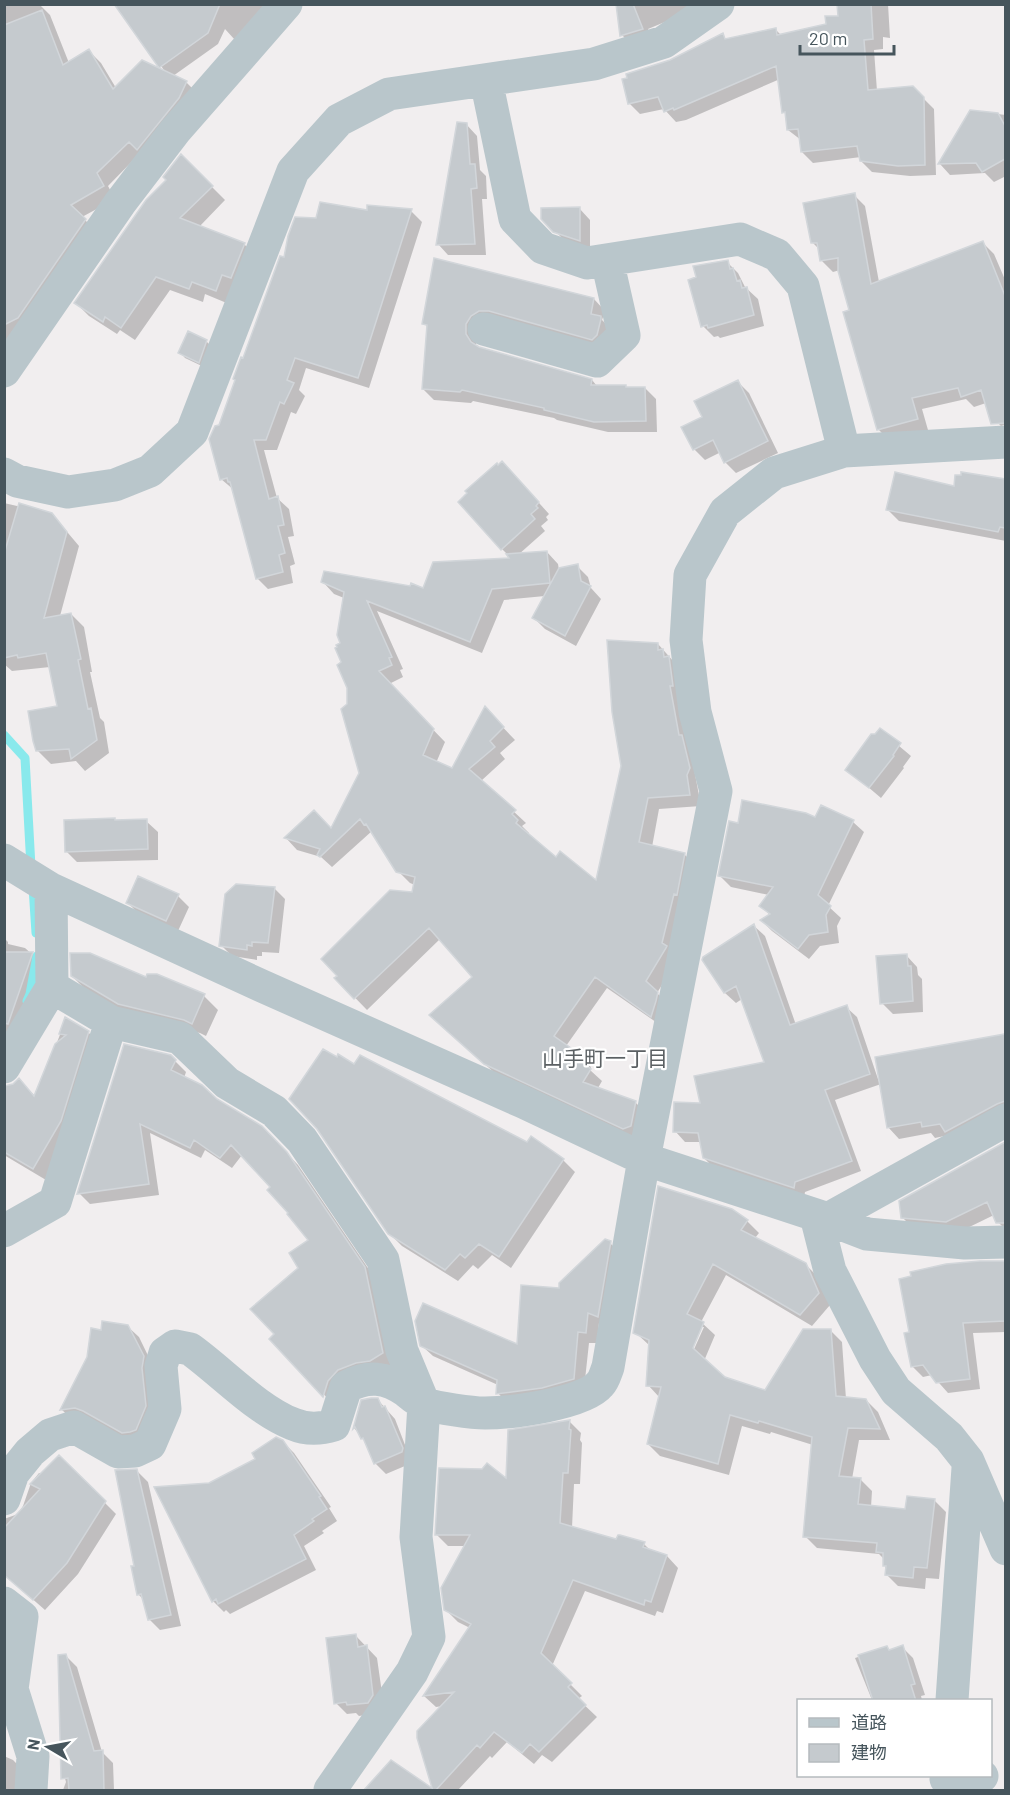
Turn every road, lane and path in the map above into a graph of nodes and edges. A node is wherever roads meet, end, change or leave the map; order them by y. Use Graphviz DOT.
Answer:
graph roads {
  1 [pos="286,4"];
  2 [pos="718,4"];
  3 [pos="486,80"];
  4 [pos="607,260"];
  5 [pos="484,329"];
  6 [pos="4,371"];
  7 [pos="1005,442"];
  8 [pos="844,451"];
  9 [pos="4,474"];
  10 [pos="4,860"];
  11 [pos="51,889"];
  12 [pos="52,987"];
  13 [pos="111,1022"];
  14 [pos="4,1067"];
  15 [pos="1005,1120"];
  16 [pos="644,1159"];
  17 [pos="822,1217"];
  18 [pos="4,1231"];
  19 [pos="1005,1242"];
  20 [pos="424,1404"];
  21 [pos="968,1461"];
  22 [pos="4,1499"];
  23 [pos="1005,1549"];
  24 [pos="4,1603"];
  25 [pos="952,1699"];
  26 [pos="976,1777"];
  27 [pos="946,1782"];
  28 [pos="31,1791"];
  29 [pos="330,1791"];
  1 -- 6 [label="street"];
  2 -- 3 [label="street"];
  3 -- 4 [label="street"];
  3 -- 9 [label="street"];
  4 -- 5 [label="street"];
  4 -- 8 [label="street"];
  7 -- 8 [label="street"];
  8 -- 16 [label="street"];
  10 -- 11 [label="street"];
  11 -- 12 [label="street"];
  11 -- 16 [label="street"];
  12 -- 13 [label="street"];
  12 -- 14 [label="street"];
  13 -- 18 [label="street"];
  13 -- 20 [label="street"];
  15 -- 17 [label="street"];
  16 -- 17 [label="street"];
  16 -- 20 [label="street"];
  17 -- 19 [label="street"];
  17 -- 21 [label="street"];
  20 -- 22 [label="street"];
  20 -- 29 [label="street"];
  21 -- 23 [label="street"];
  21 -- 25 [label="street"];
  24 -- 28 [label="street"];
  26 -- 27 [label="street"];
}
